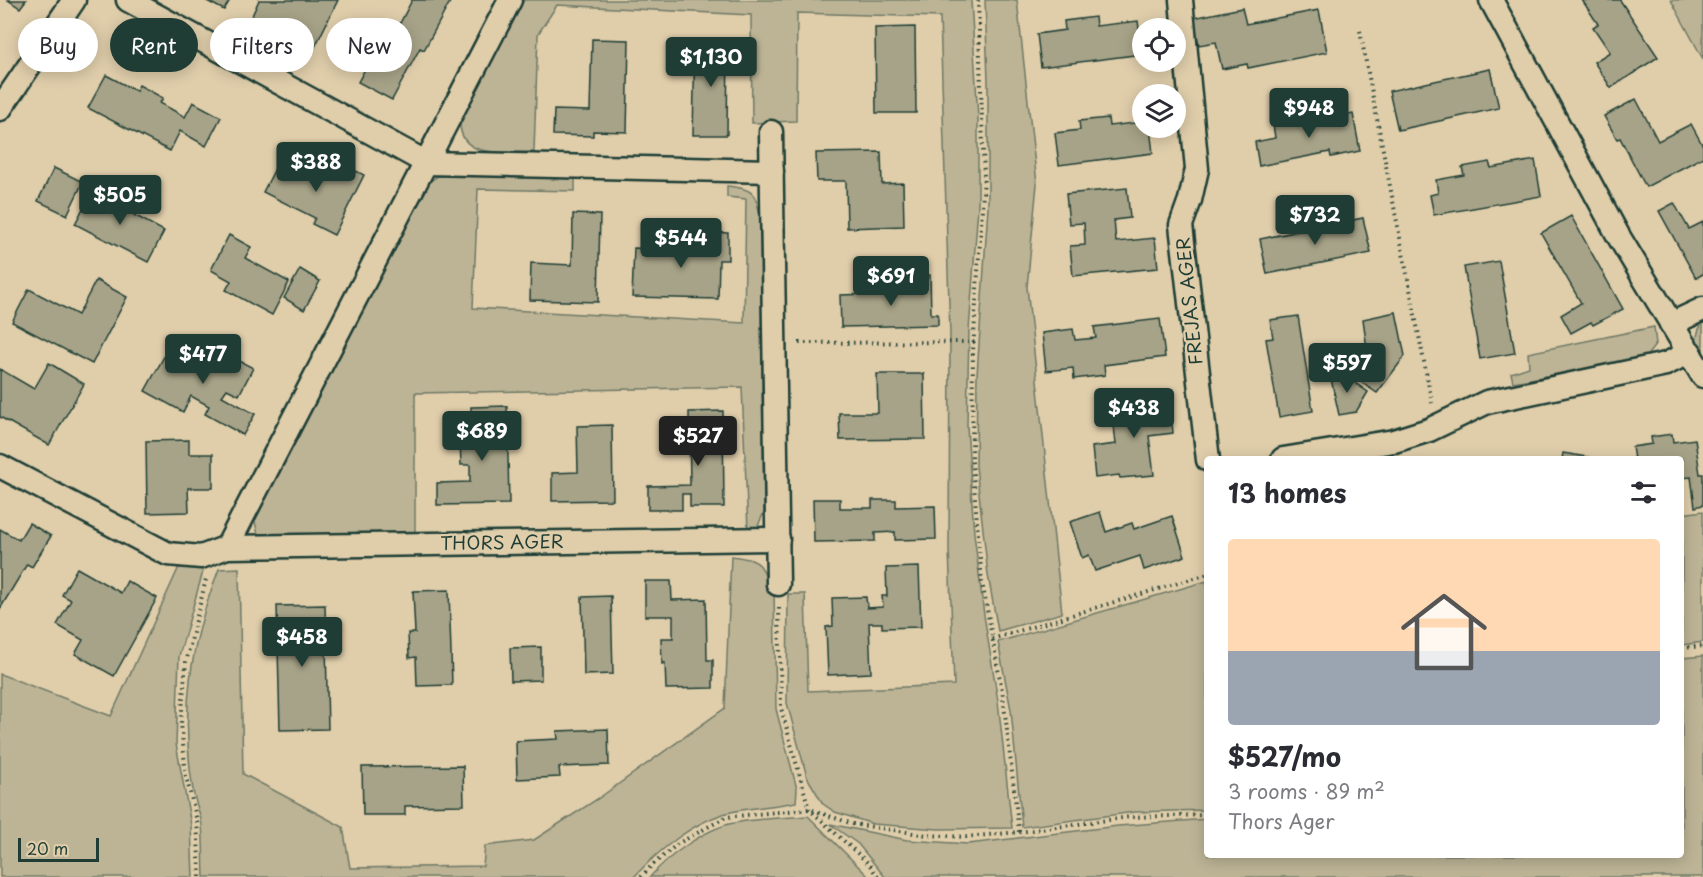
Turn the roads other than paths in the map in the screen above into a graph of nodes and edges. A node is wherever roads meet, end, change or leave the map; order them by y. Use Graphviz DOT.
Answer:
graph roads {
  1 [pos="74,0"];
  2 [pos="128,0"];
  3 [pos="510,0"];
  4 [pos="1181,0"];
  5 [pos="1491,0"];
  6 [pos="0,109"];
  7 [pos="771,132"];
  8 [pos="427,163"];
  9 [pos="772,171"];
  10 [pos="1703,309"];
  11 [pos="1671,324"];
  12 [pos="1690,352"];
  13 [pos="1703,376"];
  14 [pos="1396,450"];
  15 [pos="1208,456"];
  16 [pos="1321,456"];
  17 [pos="0,466"];
  18 [pos="778,539"];
  19 [pos="227,547"];
  20 [pos="778,584"];
  1 -- 6 [label="street"];
  2 -- 8 [label="street"];
  3 -- 8 [label="street"];
  4 -- 15 [label="street, FREJAS AGER"];
  5 -- 11 [label="street"];
  7 -- 9 [label="street"];
  8 -- 9 [label="street"];
  8 -- 19 [label="street"];
  9 -- 18 [label="street"];
  10 -- 11 [label="street"];
  11 -- 12 [label="street"];
  12 -- 13 [label="street"];
  12 -- 14 [label="street"];
  14 -- 16 [label="street"];
  17 -- 19 [label="street, THORS AGER"];
  18 -- 19 [label="street, THORS AGER"];
  18 -- 20 [label="street"];
}
